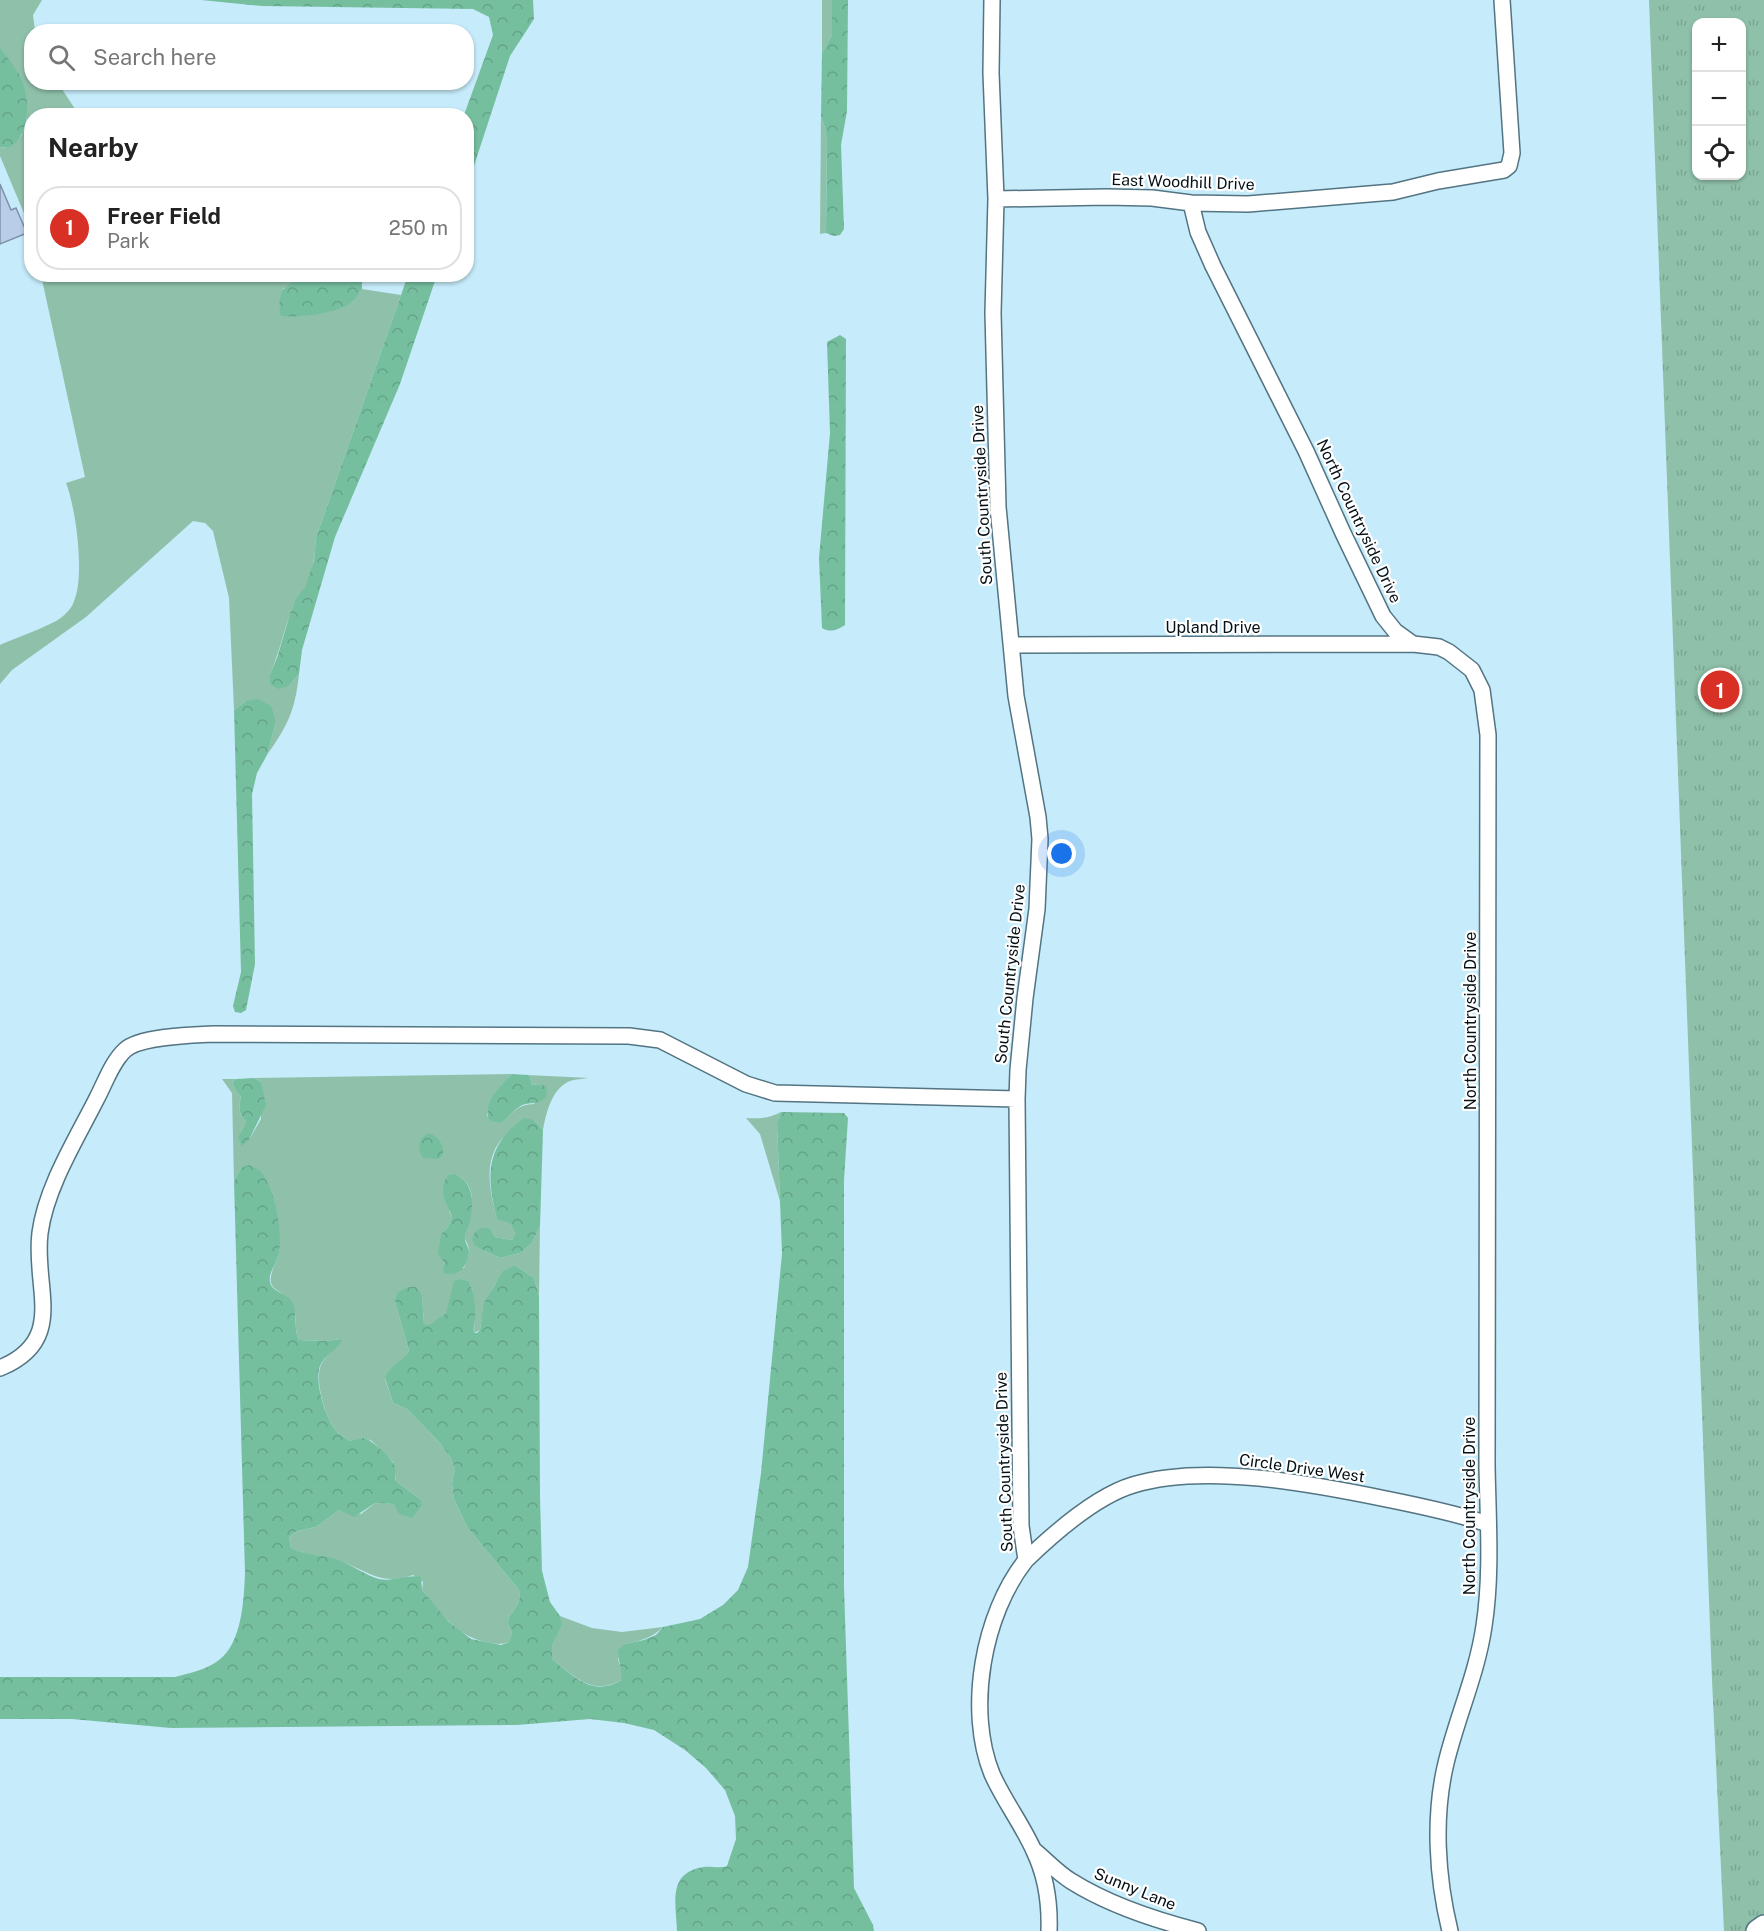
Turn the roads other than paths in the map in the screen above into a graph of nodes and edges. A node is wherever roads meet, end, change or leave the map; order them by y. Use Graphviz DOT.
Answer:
graph roads {
  1 [pos="992,0"];
  2 [pos="1502,0"];
  3 [pos="996,199"];
  4 [pos="1191,203"];
  5 [pos="1413,644"];
  6 [pos="1012,645"];
  7 [pos="1017,1099"];
  8 [pos="0,1368"];
  9 [pos="1488,1524"];
  10 [pos="1026,1560"];
  11 [pos="1035,1851"];
  12 [pos="1764,1926"];
  13 [pos="1049,1931"];
  14 [pos="1198,1931"];
  15 [pos="1450,1931"];
  16 [pos="1757,1931"];
  1 -- 3 [label="street, South Countryside Drive"];
  2 -- 4 [label="street, East Woodhill Drive"];
  3 -- 4 [label="street, East Woodhill Drive"];
  3 -- 6 [label="street, South Countryside Drive"];
  4 -- 5 [label="street, North Countryside Drive"];
  5 -- 6 [label="street, Upland Drive"];
  5 -- 9 [label="street, North Countryside Drive"];
  6 -- 7 [label="street, South Countryside Drive"];
  7 -- 8 [label="street"];
  7 -- 10 [label="street, South Countryside Drive"];
  9 -- 10 [label="street, Circle Drive West"];
  9 -- 15 [label="street, North Countryside Drive"];
  10 -- 11 [label="street, South Countryside Drive"];
  11 -- 13 [label="street, South Countryside Drive"];
  11 -- 14 [label="street, Sunny Lane"];
  12 -- 16 [label="main road"];
}
